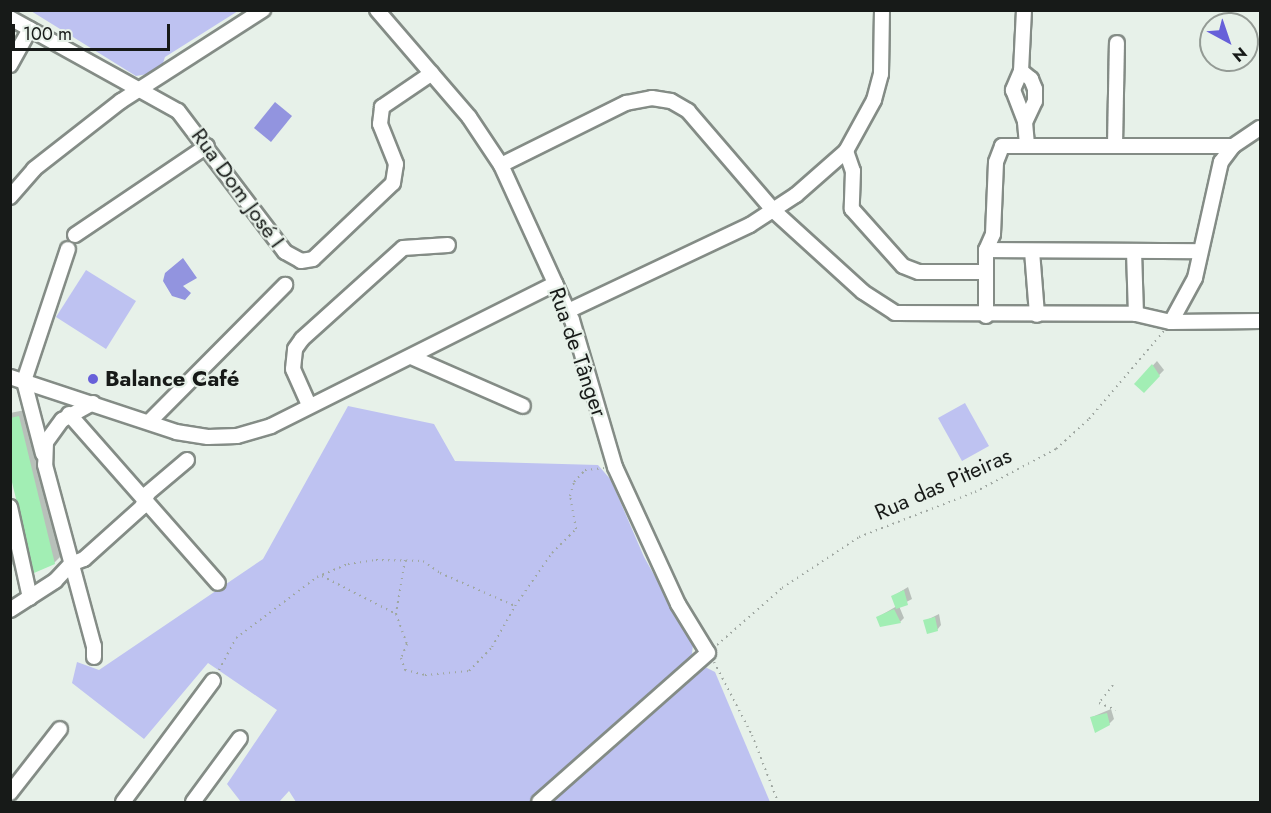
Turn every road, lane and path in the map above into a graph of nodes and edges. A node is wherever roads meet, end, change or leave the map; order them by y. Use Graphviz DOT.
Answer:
graph roads {
  1 [pos="263,10"];
  2 [pos="377,10"];
  3 [pos="882,10"];
  4 [pos="1024,10"];
  5 [pos="10,18"];
  6 [pos="30,29"];
  7 [pos="1117,43"];
  8 [pos="10,65"];
  9 [pos="1021,71"];
  10 [pos="432,73"];
  11 [pos="142,88"];
  12 [pos="1025,122"];
  13 [pos="1260,128"];
  14 [pos="1027,144"];
  15 [pos="1115,145"];
  16 [pos="207,146"];
  17 [pos="1233,146"];
  18 [pos="846,151"];
  19 [pos="501,165"];
  20 [pos="15,183"];
  21 [pos="10,197"];
  22 [pos="774,211"];
  23 [pos="75,235"];
  24 [pos="448,245"];
  25 [pos="68,249"];
  26 [pos="986,250"];
  27 [pos="1032,251"];
  28 [pos="1134,251"];
  29 [pos="1200,251"];
  30 [pos="985,272"];
  31 [pos="555,284"];
  32 [pos="285,285"];
  33 [pos="568,311"];
  34 [pos="1136,314"];
  35 [pos="1037,315"];
  36 [pos="986,316"];
  37 [pos="1260,321"];
  38 [pos="1171,322"];
  39 [pos="411,357"];
  40 [pos="10,377"];
  41 [pos="24,381"];
  42 [pos="93,403"];
  43 [pos="309,405"];
  44 [pos="523,406"];
  45 [pos="69,414"];
  46 [pos="150,421"];
  47 [pos="187,460"];
  48 [pos="45,465"];
  49 [pos="615,467"];
  50 [pos="144,499"];
  51 [pos="10,507"];
  52 [pos="405,560"];
  53 [pos="71,564"];
  54 [pos="320,575"];
  55 [pos="218,583"];
  56 [pos="30,598"];
  57 [pos="515,606"];
  58 [pos="10,610"];
  59 [pos="396,614"];
  60 [pos="708,652"];
  61 [pos="94,657"];
  62 [pos="213,681"];
  63 [pos="1113,685"];
  64 [pos="1116,710"];
  65 [pos="60,729"];
  66 [pos="240,738"];
  67 [pos="10,793"];
  68 [pos="123,802"];
  69 [pos="193,802"];
  70 [pos="539,802"];
  71 [pos="778,802"];
  1 -- 11 [label="street"];
  2 -- 10 [label="street, Rua de Tânger"];
  3 -- 18 [label="street"];
  4 -- 9 [label="street"];
  5 -- 6 [label="street, Rua Dom José I"];
  6 -- 8 [label="street"];
  6 -- 11 [label="street, Rua Dom José I"];
  7 -- 15 [label="street"];
  9 -- 12 [label="street"];
  9 -- 12 [label="street"];
  10 -- 16 [label="street, Rua Dom José I"];
  10 -- 19 [label="street, Rua de Tânger"];
  11 -- 16 [label="street, Rua Dom José I"];
  11 -- 20 [label="street"];
  12 -- 14 [label="street"];
  13 -- 17 [label="street"];
  14 -- 15 [label="street"];
  14 -- 26 [label="street"];
  15 -- 17 [label="street"];
  16 -- 23 [label="street"];
  17 -- 29 [label="street"];
  18 -- 22 [label="street"];
  18 -- 30 [label="street"];
  19 -- 22 [label="street"];
  19 -- 31 [label="street, Rua de Tânger"];
  20 -- 21 [label="street"];
  22 -- 33 [label="street"];
  22 -- 36 [label="street"];
  24 -- 43 [label="street"];
  25 -- 41 [label="street"];
  26 -- 27 [label="street"];
  26 -- 30 [label="street"];
  27 -- 28 [label="street"];
  27 -- 35 [label="street"];
  28 -- 29 [label="street"];
  28 -- 34 [label="street"];
  29 -- 38 [label="street"];
  30 -- 36 [label="street"];
  31 -- 33 [label="street, Rua de Tânger"];
  31 -- 39 [label="street"];
  32 -- 46 [label="street"];
  33 -- 49 [label="street, Rua de Tânger"];
  34 -- 35 [label="street"];
  34 -- 38 [label="street"];
  35 -- 36 [label="street"];
  37 -- 38 [label="street"];
  38 -- 60 [label="path, Rua das Piteiras"];
  39 -- 43 [label="street"];
  39 -- 44 [label="street"];
  40 -- 41 [label="street"];
  41 -- 42 [label="street"];
  41 -- 48 [label="street"];
  42 -- 45 [label="street"];
  42 -- 46 [label="street"];
  43 -- 46 [label="street"];
  45 -- 48 [label="street"];
  45 -- 50 [label="street"];
  47 -- 50 [label="street"];
  48 -- 53 [label="street"];
  49 -- 57 [label="path"];
  49 -- 60 [label="street, Rua de Tânger"];
  50 -- 53 [label="street"];
  50 -- 55 [label="street"];
  51 -- 56 [label="street"];
  52 -- 54 [label="path"];
  52 -- 57 [label="path"];
  52 -- 59 [label="path"];
  53 -- 56 [label="street"];
  53 -- 61 [label="street"];
  54 -- 59 [label="path"];
  54 -- 62 [label="path"];
  56 -- 58 [label="street"];
  57 -- 59 [label="path"];
  60 -- 70 [label="street"];
  60 -- 71 [label="path"];
  62 -- 68 [label="street"];
  63 -- 64 [label="path"];
  65 -- 67 [label="street"];
  66 -- 69 [label="street"];
}
